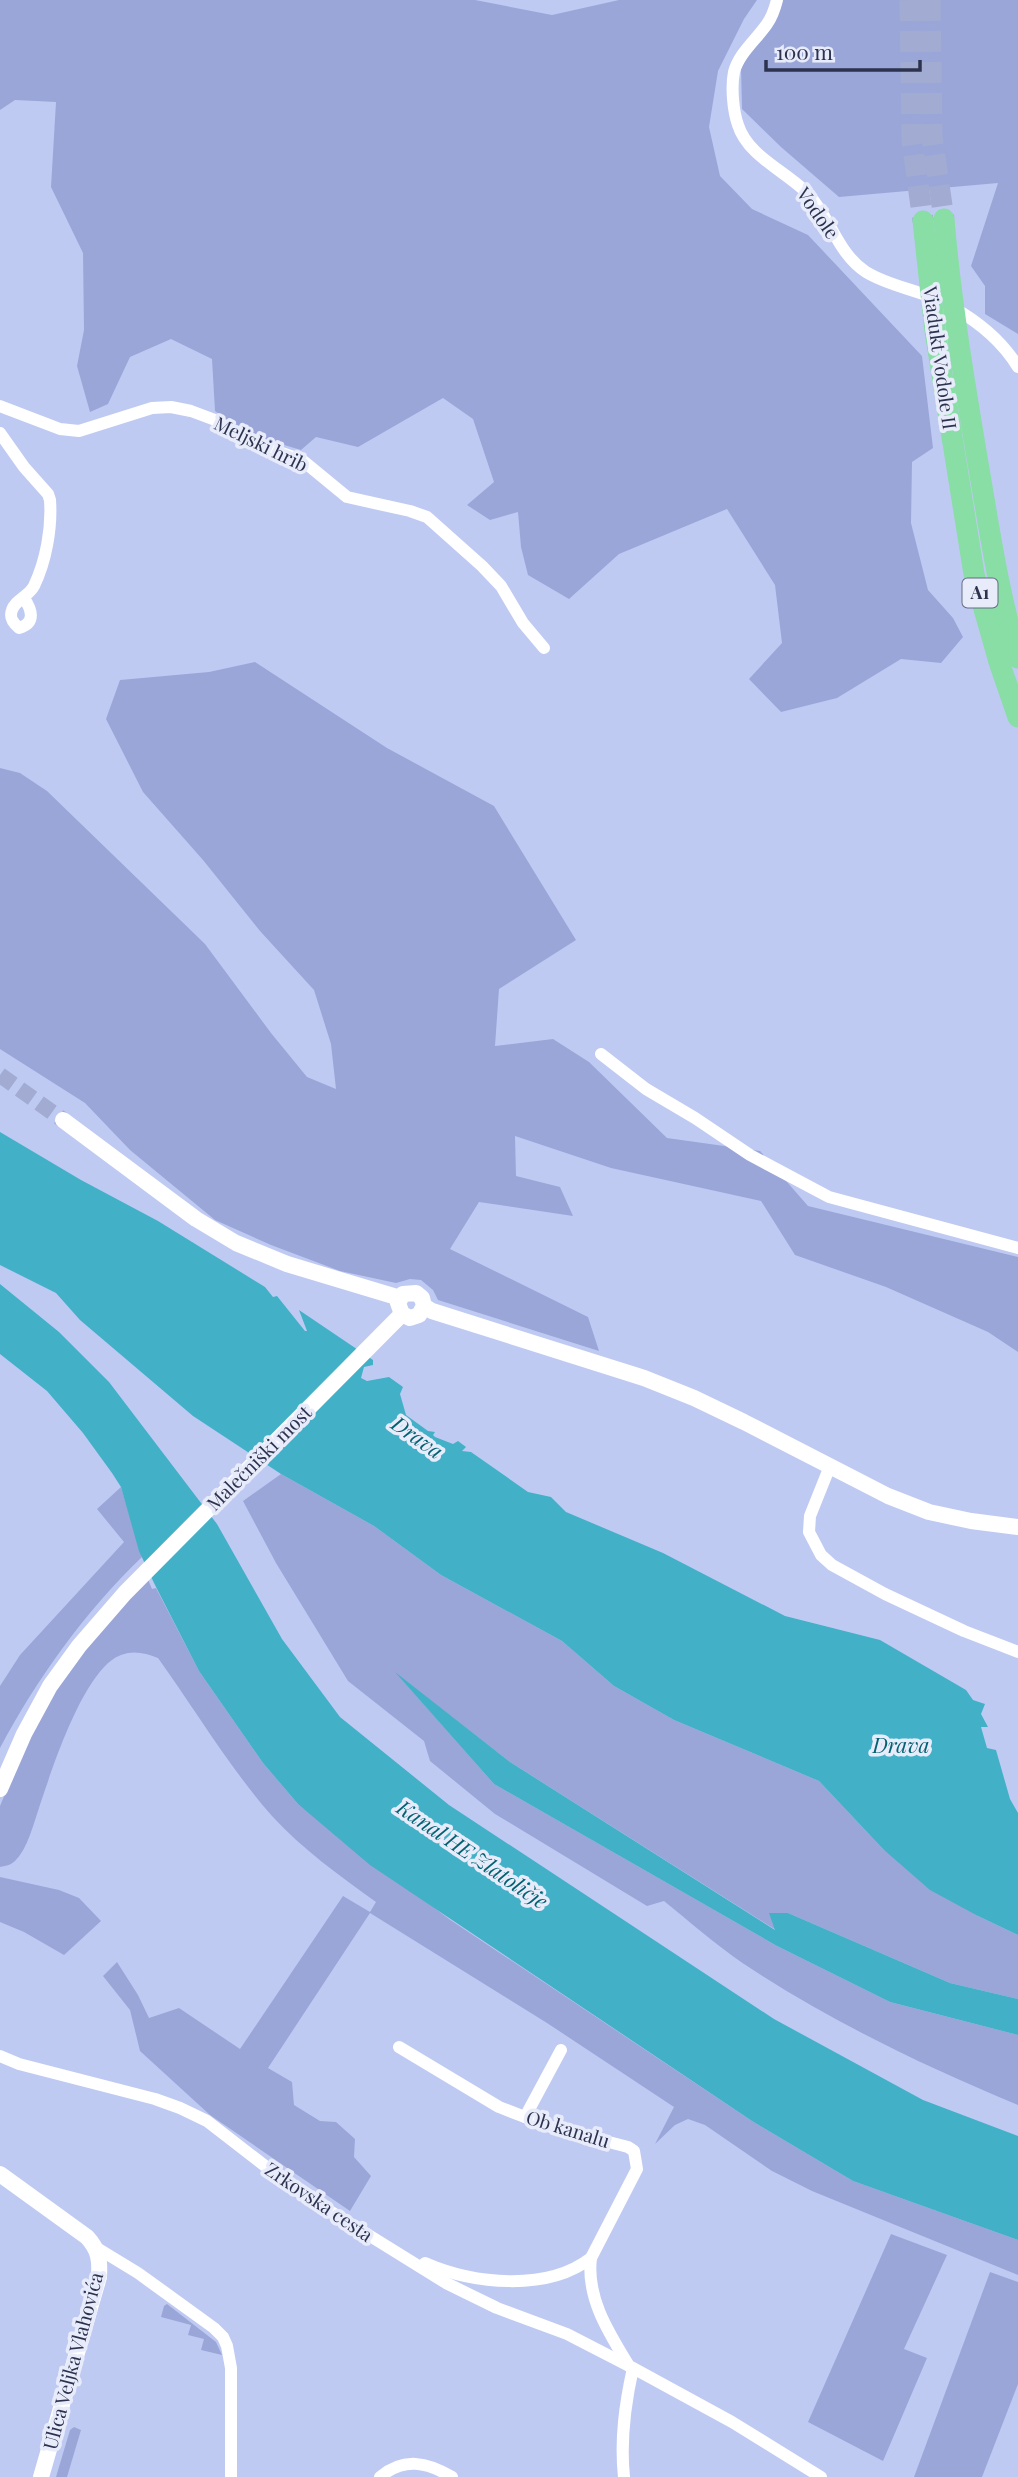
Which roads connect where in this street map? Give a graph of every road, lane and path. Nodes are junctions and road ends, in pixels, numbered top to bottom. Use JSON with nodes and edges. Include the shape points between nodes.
{"nodes":[{"id":1,"x":778,"y":0,"type":"edge"},
{"id":2,"x":944,"y":219,"type":"tunnel mouth"},
{"id":3,"x":923,"y":221,"type":"tunnel mouth"},
{"id":4,"x":1018,"y":367,"type":"edge"},
{"id":5,"x":0,"y":406,"type":"edge"},
{"id":6,"x":0,"y":433,"type":"edge"},
{"id":7,"x":24,"y":598,"type":"dead end"},
{"id":8,"x":544,"y":648,"type":"dead end"},
{"id":9,"x":1018,"y":658,"type":"edge"},
{"id":10,"x":1018,"y":717,"type":"edge"},
{"id":11,"x":601,"y":1054,"type":"dead end"},
{"id":12,"x":62,"y":1120,"type":"tunnel mouth"},
{"id":13,"x":1018,"y":1248,"type":"edge"},
{"id":14,"x":398,"y":1312,"type":"junction"},
{"id":15,"x":830,"y":1466,"type":"junction"},
{"id":16,"x":1018,"y":1527,"type":"edge"},
{"id":17,"x":1018,"y":1651,"type":"edge"},
{"id":18,"x":0,"y":1789,"type":"edge"},
{"id":19,"x":399,"y":2047,"type":"dead end"},
{"id":20,"x":561,"y":2050,"type":"dead end"},
{"id":21,"x":0,"y":2056,"type":"edge"},
{"id":22,"x":525,"y":2117,"type":"junction"},
{"id":23,"x":0,"y":2174,"type":"edge"},
{"id":24,"x":97,"y":2248,"type":"junction"},
{"id":25,"x":392,"y":2251,"type":"junction"},
{"id":26,"x":591,"y":2258,"type":"junction"},
{"id":27,"x":631,"y":2367,"type":"junction"},
{"id":28,"x":41,"y":2477,"type":"edge"},
{"id":29,"x":231,"y":2477,"type":"edge"},
{"id":30,"x":380,"y":2477,"type":"edge"},
{"id":31,"x":452,"y":2477,"type":"edge"},
{"id":32,"x":624,"y":2477,"type":"edge"},
{"id":33,"x":821,"y":2477,"type":"edge"}],
"edges":[{"from":1,"to":4,"type":"street","name":"Vodole","via":[[769,22],[740,57],[734,74],[738,126],[750,145],[811,197],[855,263],[877,277],[957,309],[990,333]]},
{"from":2,"to":9,"type":"highway","name":"Viadukt Vodole II","number":"A1","via":[[956,331],[995,567]]},
{"from":3,"to":10,"type":"highway","name":"Viadukt Vodole II","number":"A1","via":[[934,331],[974,574]]},
{"from":5,"to":8,"type":"street","name":"Meljski hrib","via":[[60,429],[79,431],[152,408],[171,407],[215,420],[244,440],[302,460],[347,497],[427,517],[492,576]]},
{"from":6,"to":7,"type":"street","via":[[50,500],[47,543],[33,588]]},
{"from":11,"to":13,"type":"street","via":[[646,1089],[750,1155],[829,1197]]},
{"from":12,"to":14,"type":"street","via":[[236,1243]]},
{"from":14,"to":15,"type":"street","via":[[415,1317],[424,1306],[644,1378]]},
{"from":14,"to":18,"type":"street","name":"Malečniški most","via":[[79,1646],[50,1686]]},
{"from":15,"to":16,"type":"street","via":[[929,1512]]},
{"from":15,"to":17,"type":"street","via":[[810,1516],[809,1532],[821,1555],[885,1594]]},
{"from":19,"to":22,"type":"street","name":"Ob kanalu","via":[[499,2107]]},
{"from":20,"to":22,"type":"street"},
{"from":21,"to":25,"type":"street","name":"Zrkovska cesta","via":[[155,2099],[189,2113]]},
{"from":22,"to":26,"type":"street","name":"Ob kanalu","via":[[634,2151],[637,2169]]},
{"from":23,"to":24,"type":"street"},
{"from":24,"to":28,"type":"street","name":"Ulica Veljka Vlahovića","via":[[99,2277]]},
{"from":24,"to":29,"type":"street","name":"Ulica Veljka Vlahovića","via":[[223,2337],[232,2368]]},
{"from":25,"to":26,"type":"street","via":[[447,2273],[521,2281],[560,2276]]},
{"from":25,"to":27,"type":"street","name":"Zrkovska cesta","via":[[497,2308],[567,2334]]},
{"from":26,"to":27,"type":"street","via":[[589,2273],[597,2307]]},
{"from":27,"to":32,"type":"street","via":[[621,2451]]},
{"from":27,"to":33,"type":"street","name":"Zrkovska cesta"},
{"from":30,"to":31,"type":"street","via":[[395,2466],[411,2463],[437,2468]]}]}
